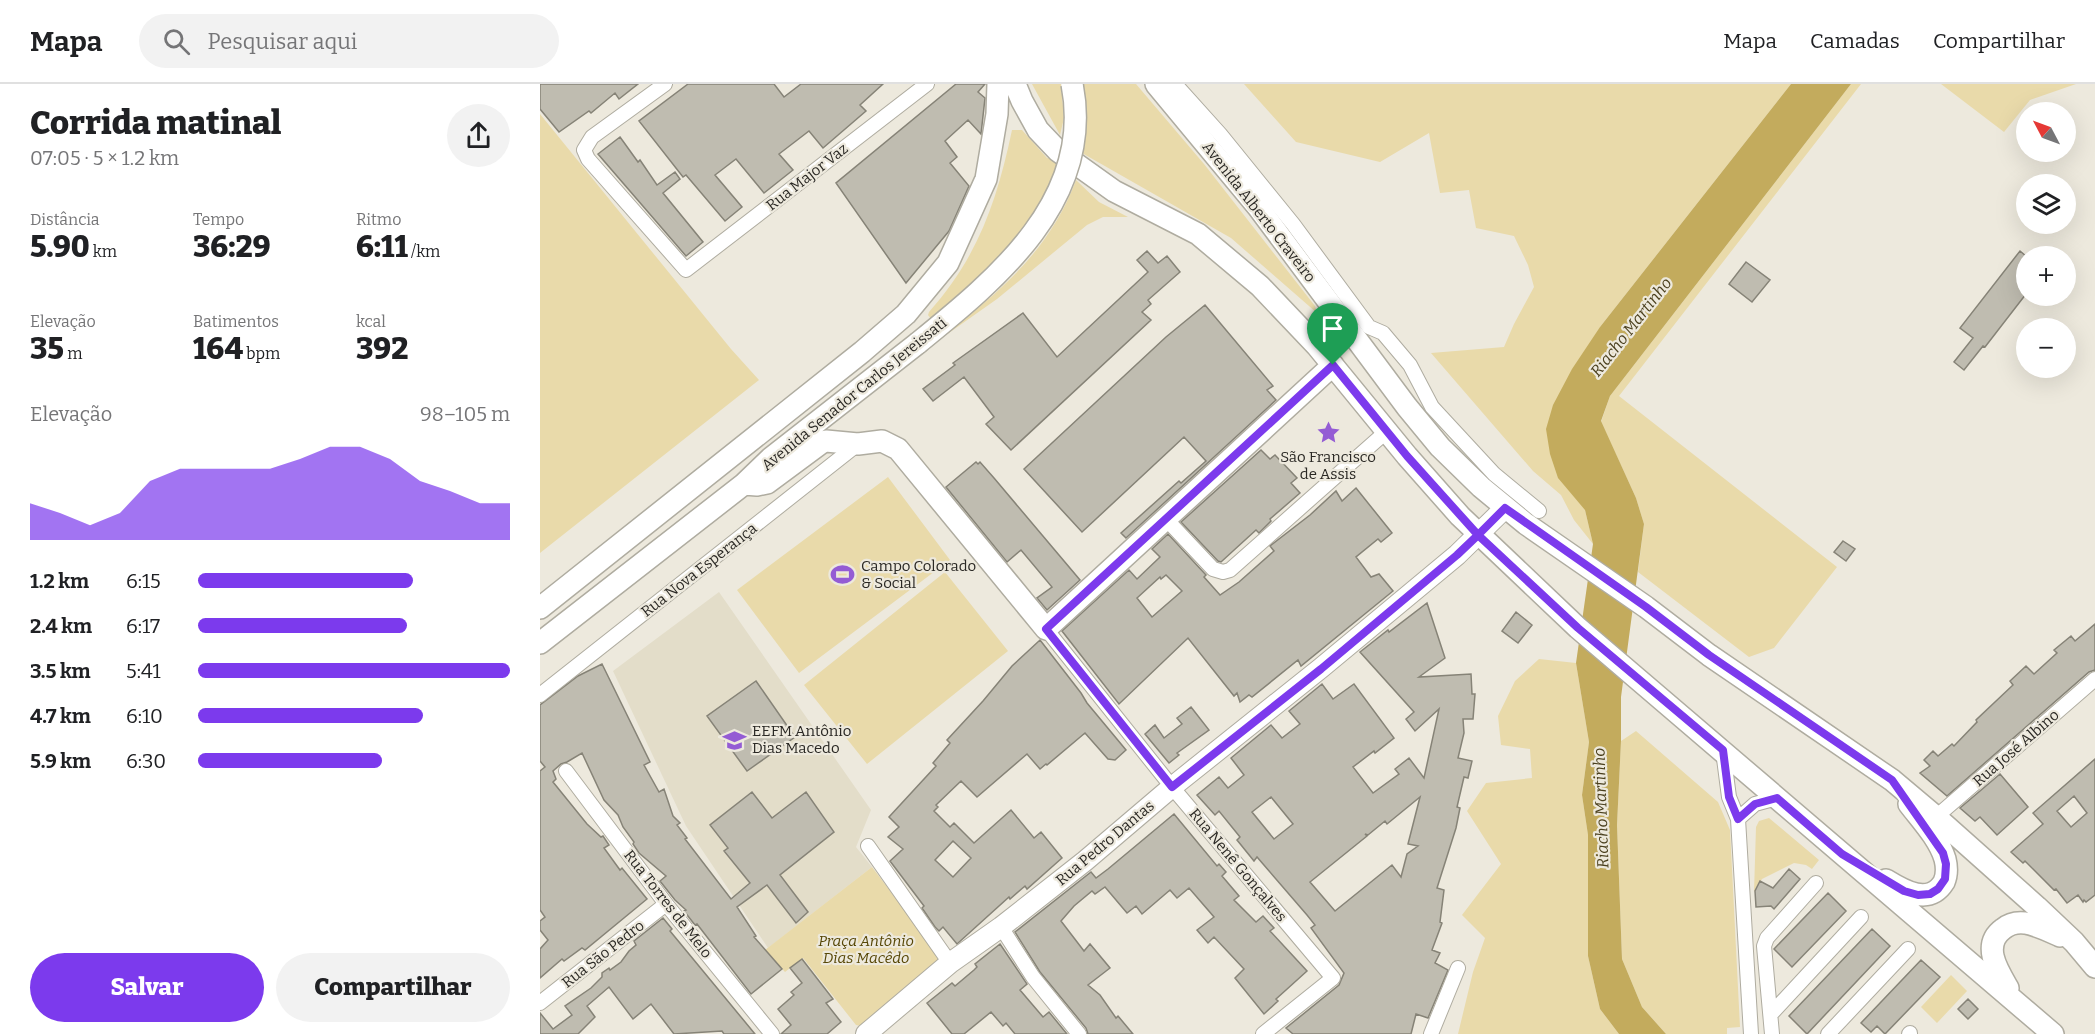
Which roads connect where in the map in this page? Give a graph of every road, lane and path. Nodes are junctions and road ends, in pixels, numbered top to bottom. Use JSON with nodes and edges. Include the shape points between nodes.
{"nodes":[{"id":1,"x":665,"y":84,"type":"edge"},
{"id":2,"x":927,"y":84,"type":"edge"},
{"id":3,"x":998,"y":84,"type":"edge"},
{"id":4,"x":1015,"y":84,"type":"edge"},
{"id":5,"x":1072,"y":84,"type":"edge"},
{"id":6,"x":1156,"y":84,"type":"edge"},
{"id":7,"x":1175,"y":84,"type":"edge"},
{"id":8,"x":1333,"y":365,"type":"junction"},
{"id":9,"x":1387,"y":432,"type":"junction"},
{"id":10,"x":858,"y":444,"type":"junction"},
{"id":11,"x":744,"y":484,"type":"junction"},
{"id":12,"x":1505,"y":508,"type":"junction"},
{"id":13,"x":1539,"y":511,"type":"dead end"},
{"id":14,"x":1166,"y":519,"type":"junction"},
{"id":15,"x":1478,"y":535,"type":"junction"},
{"id":16,"x":540,"y":608,"type":"edge"},
{"id":17,"x":1046,"y":629,"type":"junction"},
{"id":18,"x":540,"y":643,"type":"edge"},
{"id":19,"x":2095,"y":679,"type":"edge"},
{"id":20,"x":540,"y":695,"type":"edge"},
{"id":21,"x":1723,"y":750,"type":"junction"},
{"id":22,"x":566,"y":771,"type":"dead end"},
{"id":23,"x":1892,"y":780,"type":"junction"},
{"id":24,"x":1172,"y":787,"type":"junction"},
{"id":25,"x":1777,"y":798,"type":"junction"},
{"id":26,"x":1936,"y":817,"type":"junction"},
{"id":27,"x":1738,"y":819,"type":"junction"},
{"id":28,"x":868,"y":846,"type":"dead end"},
{"id":29,"x":1842,"y":854,"type":"junction"},
{"id":30,"x":1815,"y":884,"type":"dead end"},
{"id":31,"x":666,"y":904,"type":"junction"},
{"id":32,"x":1861,"y":917,"type":"dead end"},
{"id":33,"x":1001,"y":927,"type":"junction"},
{"id":34,"x":2074,"y":942,"type":"junction"},
{"id":35,"x":1908,"y":949,"type":"dead end"},
{"id":36,"x":950,"y":963,"type":"junction"},
{"id":37,"x":2095,"y":967,"type":"edge"},
{"id":38,"x":1458,"y":968,"type":"dead end"},
{"id":39,"x":2014,"y":999,"type":"junction"},
{"id":40,"x":540,"y":1004,"type":"edge"},
{"id":41,"x":1771,"y":1014,"type":"junction"},
{"id":42,"x":772,"y":1034,"type":"edge"},
{"id":43,"x":866,"y":1034,"type":"edge"},
{"id":44,"x":1079,"y":1034,"type":"edge"},
{"id":45,"x":1263,"y":1034,"type":"edge"},
{"id":46,"x":1431,"y":1034,"type":"edge"},
{"id":47,"x":1752,"y":1034,"type":"edge"},
{"id":48,"x":1772,"y":1034,"type":"edge"},
{"id":49,"x":1828,"y":1034,"type":"edge"},
{"id":50,"x":2053,"y":1034,"type":"edge"}],
"edges":[{"from":1,"to":2,"type":"street","name":"Rua Major Vaz","via":[[592,137],[584,150],[686,270]]},
{"from":3,"to":16,"type":"main road","name":"Avenida Senador Carlos Jereissati","via":[[986,178],[948,263],[906,314]]},
{"from":4,"to":8,"type":"main road","via":[[1038,129],[1058,151],[1114,191],[1198,234],[1260,286]]},
{"from":5,"to":11,"type":"main road","name":"Avenida Senador Carlos Jereissati","bridge":true,"via":[[1076,120],[1063,177],[1026,243],[973,299],[771,458]]},
{"from":6,"to":12,"type":"main road","name":"Avenida Alberto Craveiro","via":[[1258,207],[1433,439]]},
{"from":7,"to":13,"type":"street","via":[[1293,224],[1369,327],[1383,333],[1410,365],[1432,407],[1494,474]]},
{"from":8,"to":9,"type":"main road"},
{"from":8,"to":14,"type":"main road"},
{"from":9,"to":14,"type":"street","via":[[1230,570],[1213,569]]},
{"from":9,"to":15,"type":"main road"},
{"from":10,"to":11,"type":"main road","name":"Rua Nenê Gonçalves","via":[[826,441],[767,483]]},
{"from":10,"to":17,"type":"main road","name":"Rua Nenê Gonçalves","via":[[882,441],[898,449]]},
{"from":10,"to":20,"type":"street","name":"Rua Nova Esperança"},
{"from":11,"to":18,"type":"main road","name":"Avenida Senador Carlos Jereissati"},
{"from":12,"to":15,"type":"main road","name":"Rua Pedro Dantas"},
{"from":12,"to":23,"type":"main road","name":"Avenida Alberto Craveiro"},
{"from":14,"to":17,"type":"main road"},
{"from":15,"to":21,"type":"main road","via":[[1578,628]]},
{"from":15,"to":24,"type":"main road","name":"Rua Pedro Dantas","via":[[1321,669]]},
{"from":17,"to":24,"type":"street","name":"Rua Nenê Gonçalves"},
{"from":19,"to":26,"type":"street","name":"Rua José Albino"},
{"from":21,"to":25,"type":"main road"},
{"from":21,"to":27,"type":"street","via":[[1729,797]]},
{"from":22,"to":31,"type":"street","name":"Rua Torres de Melo"},
{"from":23,"to":26,"type":"main road","name":"Avenida Alberto Craveiro"},
{"from":23,"to":29,"type":"main road","via":[[1943,853],[1947,868],[1942,884],[1930,894],[1912,894]]},
{"from":24,"to":33,"type":"main road","name":"Rua Pedro Dantas"},
{"from":24,"to":45,"type":"street","name":"Rua Nenê Gonçalves","via":[[1333,978]]},
{"from":25,"to":27,"type":"street","via":[[1755,804]]},
{"from":25,"to":29,"type":"main road"},
{"from":26,"to":34,"type":"main road","name":"Avenida Alberto Craveiro"},
{"from":27,"to":47,"type":"street"},
{"from":28,"to":36,"type":"street"},
{"from":29,"to":39,"type":"main road"},
{"from":30,"to":41,"type":"street","via":[[1764,946]]},
{"from":31,"to":40,"type":"street","name":"Rua São Pedro"},
{"from":31,"to":42,"type":"street","name":"Rua Torres de Melo"},
{"from":32,"to":41,"type":"street"},
{"from":33,"to":36,"type":"main road","name":"Rua Pedro Dantas"},
{"from":33,"to":44,"type":"street","via":[[1033,977]]},
{"from":34,"to":37,"type":"main road","name":"Avenida Alberto Craveiro"},
{"from":34,"to":39,"type":"main road","via":[[2024,923],[2010,924],[1999,932],[1993,942],[1993,958]]},
{"from":35,"to":49,"type":"street"},
{"from":36,"to":43,"type":"main road","name":"Rua Pedro Dantas"},
{"from":38,"to":46,"type":"street"},
{"from":39,"to":50,"type":"main road"},
{"from":41,"to":48,"type":"street"}]}
